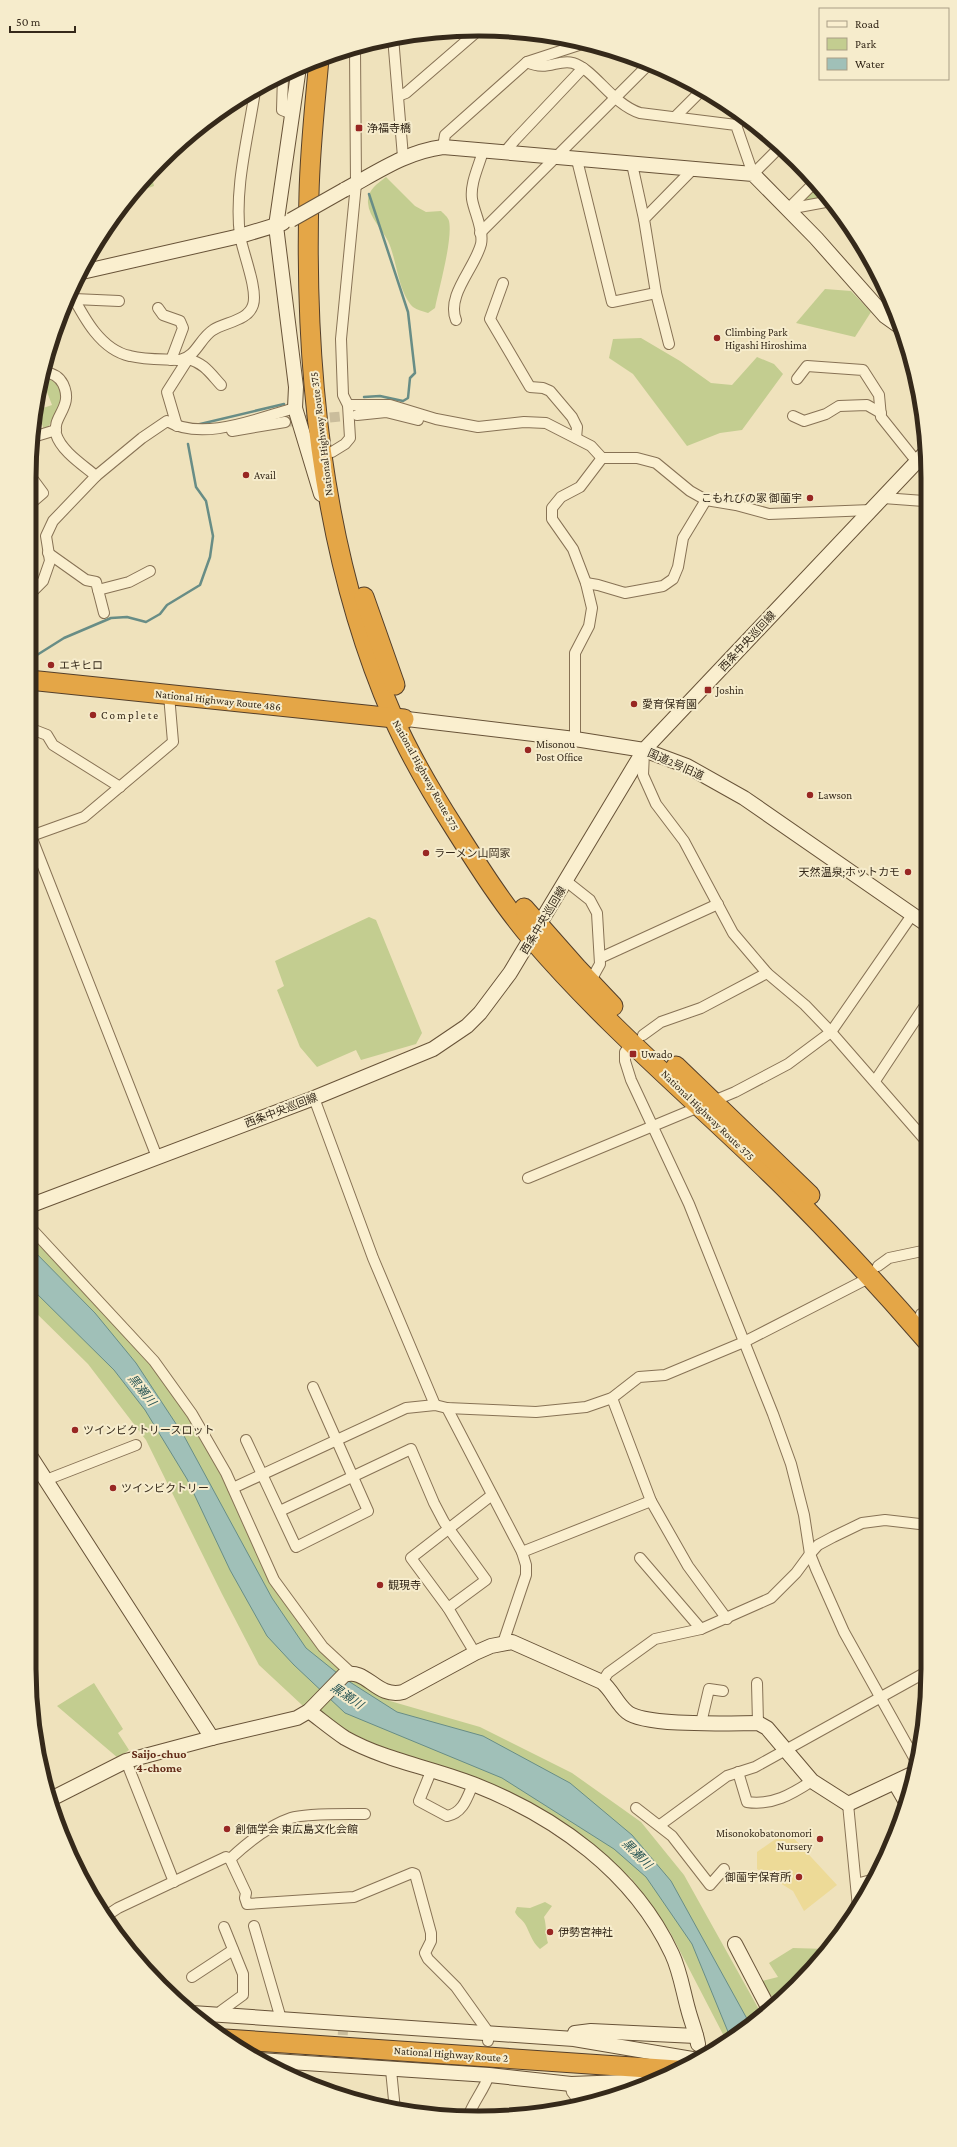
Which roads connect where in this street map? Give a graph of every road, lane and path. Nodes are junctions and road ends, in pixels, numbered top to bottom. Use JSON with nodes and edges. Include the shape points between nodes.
{"nodes":[{"id":1,"x":472,"y":36,"type":"edge"},
{"id":2,"x":394,"y":45,"type":"edge"},
{"id":3,"x":573,"y":47,"type":"edge"},
{"id":4,"x":355,"y":54,"type":"edge"},
{"id":5,"x":331,"y":61,"type":"edge"},
{"id":6,"x":527,"y":62,"type":"junction"},
{"id":7,"x":318,"y":66,"type":"edge"},
{"id":8,"x":583,"y":68,"type":"junction"},
{"id":9,"x":644,"y":69,"type":"edge"},
{"id":10,"x":298,"y":75,"type":"edge"},
{"id":11,"x":283,"y":82,"type":"edge"},
{"id":12,"x":698,"y":94,"type":"edge"},
{"id":13,"x":398,"y":96,"type":"junction"},
{"id":14,"x":254,"y":97,"type":"edge"},
{"id":15,"x":615,"y":98,"type":"junction"},
{"id":16,"x":292,"y":114,"type":"junction"},
{"id":17,"x":675,"y":117,"type":"junction"},
{"id":18,"x":740,"y":121,"type":"edge"},
{"id":19,"x":736,"y":125,"type":"junction"},
{"id":20,"x":443,"y":147,"type":"junction"},
{"id":21,"x":483,"y":151,"type":"junction"},
{"id":22,"x":776,"y":151,"type":"edge"},
{"id":23,"x":504,"y":153,"type":"junction"},
{"id":24,"x":403,"y":157,"type":"junction"},
{"id":25,"x":556,"y":157,"type":"junction"},
{"id":26,"x":577,"y":160,"type":"junction"},
{"id":27,"x":632,"y":164,"type":"junction"},
{"id":28,"x":693,"y":169,"type":"junction"},
{"id":29,"x":753,"y":174,"type":"junction"},
{"id":30,"x":811,"y":186,"type":"edge"},
{"id":31,"x":350,"y":187,"type":"junction"},
{"id":32,"x":824,"y":202,"type":"edge"},
{"id":33,"x":788,"y":209,"type":"junction"},
{"id":34,"x":644,"y":219,"type":"junction"},
{"id":35,"x":276,"y":226,"type":"junction"},
{"id":36,"x":480,"y":233,"type":"junction"},
{"id":37,"x":240,"y":236,"type":"junction"},
{"id":38,"x":88,"y":271,"type":"edge"},
{"id":39,"x":503,"y":283,"type":"dead end"},
{"id":40,"x":656,"y":293,"type":"junction"},
{"id":41,"x":76,"y":296,"type":"edge"},
{"id":42,"x":74,"y":300,"type":"edge"},
{"id":43,"x":119,"y":301,"type":"dead end"},
{"id":44,"x":158,"y":308,"type":"dead end"},
{"id":45,"x":456,"y":320,"type":"dead end"},
{"id":46,"x":892,"y":321,"type":"edge"},
{"id":47,"x":669,"y":344,"type":"dead end"},
{"id":48,"x":188,"y":358,"type":"junction"},
{"id":49,"x":171,"y":360,"type":"junction"},
{"id":50,"x":49,"y":373,"type":"edge"},
{"id":51,"x":797,"y":379,"type":"dead end"},
{"id":52,"x":220,"y":386,"type":"dead end"},
{"id":53,"x":348,"y":405,"type":"junction"},
{"id":54,"x":295,"y":408,"type":"junction"},
{"id":55,"x":881,"y":414,"type":"junction"},
{"id":56,"x":357,"y":415,"type":"tunnel mouth"},
{"id":57,"x":793,"y":416,"type":"dead end"},
{"id":58,"x":445,"y":420,"type":"junction"},
{"id":59,"x":285,"y":422,"type":"tunnel mouth"},
{"id":60,"x":177,"y":426,"type":"junction"},
{"id":61,"x":222,"y":427,"type":"junction"},
{"id":62,"x":56,"y":430,"type":"junction"},
{"id":63,"x":38,"y":436,"type":"edge"},
{"id":64,"x":576,"y":438,"type":"junction"},
{"id":65,"x":332,"y":452,"type":"junction"},
{"id":66,"x":602,"y":458,"type":"junction"},
{"id":67,"x":920,"y":458,"type":"edge"},
{"id":68,"x":96,"y":476,"type":"junction"},
{"id":69,"x":36,"y":484,"type":"edge"},
{"id":70,"x":883,"y":498,"type":"junction"},
{"id":71,"x":36,"y":499,"type":"edge"},
{"id":72,"x":706,"y":500,"type":"junction"},
{"id":73,"x":921,"y":501,"type":"edge"},
{"id":74,"x":871,"y":510,"type":"junction"},
{"id":75,"x":332,"y":518,"type":"junction"},
{"id":76,"x":48,"y":552,"type":"junction"},
{"id":77,"x":150,"y":572,"type":"dead end"},
{"id":78,"x":586,"y":583,"type":"junction"},
{"id":79,"x":36,"y":588,"type":"edge"},
{"id":80,"x":98,"y":590,"type":"junction"},
{"id":81,"x":104,"y":613,"type":"dead end"},
{"id":82,"x":36,"y":681,"type":"edge"},
{"id":83,"x":169,"y":695,"type":"junction"},
{"id":84,"x":401,"y":718,"type":"junction"},
{"id":85,"x":36,"y":731,"type":"edge"},
{"id":86,"x":575,"y":739,"type":"junction"},
{"id":87,"x":644,"y":750,"type":"junction"},
{"id":88,"x":120,"y":787,"type":"junction"},
{"id":89,"x":36,"y":834,"type":"edge"},
{"id":90,"x":36,"y":849,"type":"edge"},
{"id":91,"x":566,"y":881,"type":"junction"},
{"id":92,"x":718,"y":904,"type":"junction"},
{"id":93,"x":912,"y":915,"type":"junction"},
{"id":94,"x":921,"y":921,"type":"edge"},
{"id":95,"x":535,"y":932,"type":"junction"},
{"id":96,"x":600,"y":958,"type":"junction"},
{"id":97,"x":767,"y":973,"type":"junction"},
{"id":98,"x":590,"y":982,"type":"junction"},
{"id":99,"x":921,"y":1012,"type":"edge"},
{"id":100,"x":831,"y":1032,"type":"junction"},
{"id":101,"x":638,"y":1039,"type":"junction"},
{"id":102,"x":875,"y":1081,"type":"junction"},
{"id":103,"x":314,"y":1098,"type":"junction"},
{"id":104,"x":706,"y":1104,"type":"junction"},
{"id":105,"x":653,"y":1125,"type":"junction"},
{"id":106,"x":921,"y":1135,"type":"edge"},
{"id":107,"x":157,"y":1157,"type":"junction"},
{"id":108,"x":528,"y":1178,"type":"dead end"},
{"id":109,"x":36,"y":1203,"type":"edge"},
{"id":110,"x":36,"y":1234,"type":"edge"},
{"id":111,"x":921,"y":1251,"type":"edge"},
{"id":112,"x":874,"y":1271,"type":"junction"},
{"id":113,"x":921,"y":1312,"type":"edge"},
{"id":114,"x":921,"y":1333,"type":"edge"},
{"id":115,"x":744,"y":1342,"type":"junction"},
{"id":116,"x":313,"y":1387,"type":"dead end"},
{"id":117,"x":612,"y":1398,"type":"junction"},
{"id":118,"x":435,"y":1405,"type":"junction"},
{"id":119,"x":447,"y":1408,"type":"junction"},
{"id":120,"x":246,"y":1440,"type":"dead end"},
{"id":121,"x":337,"y":1441,"type":"junction"},
{"id":122,"x":136,"y":1445,"type":"dead end"},
{"id":123,"x":262,"y":1475,"type":"junction"},
{"id":124,"x":352,"y":1476,"type":"junction"},
{"id":125,"x":39,"y":1478,"type":"edge"},
{"id":126,"x":233,"y":1488,"type":"junction"},
{"id":127,"x":492,"y":1495,"type":"junction"},
{"id":128,"x":651,"y":1501,"type":"junction"},
{"id":129,"x":280,"y":1511,"type":"junction"},
{"id":130,"x":921,"y":1524,"type":"edge"},
{"id":131,"x":448,"y":1527,"type":"junction"},
{"id":132,"x":522,"y":1552,"type":"junction"},
{"id":133,"x":810,"y":1554,"type":"junction"},
{"id":134,"x":640,"y":1558,"type":"dead end"},
{"id":135,"x":448,"y":1608,"type":"junction"},
{"id":136,"x":727,"y":1618,"type":"junction"},
{"id":137,"x":701,"y":1629,"type":"junction"},
{"id":138,"x":504,"y":1643,"type":"junction"},
{"id":139,"x":475,"y":1653,"type":"junction"},
{"id":140,"x":348,"y":1674,"type":"junction"},
{"id":141,"x":921,"y":1675,"type":"edge"},
{"id":142,"x":602,"y":1682,"type":"junction"},
{"id":143,"x":757,"y":1683,"type":"dead end"},
{"id":144,"x":723,"y":1691,"type":"dead end"},
{"id":145,"x":880,"y":1697,"type":"junction"},
{"id":146,"x":309,"y":1711,"type":"junction"},
{"id":147,"x":701,"y":1723,"type":"junction"},
{"id":148,"x":758,"y":1723,"type":"junction"},
{"id":149,"x":212,"y":1738,"type":"junction"},
{"id":150,"x":786,"y":1751,"type":"junction"},
{"id":151,"x":912,"y":1755,"type":"edge"},
{"id":152,"x":126,"y":1761,"type":"junction"},
{"id":153,"x":432,"y":1769,"type":"junction"},
{"id":154,"x":738,"y":1772,"type":"junction"},
{"id":155,"x":907,"y":1776,"type":"edge"},
{"id":156,"x":812,"y":1781,"type":"junction"},
{"id":157,"x":895,"y":1782,"type":"junction"},
{"id":158,"x":473,"y":1784,"type":"junction"},
{"id":159,"x":902,"y":1796,"type":"edge"},
{"id":160,"x":55,"y":1797,"type":"edge"},
{"id":161,"x":848,"y":1804,"type":"junction"},
{"id":162,"x":636,"y":1808,"type":"dead end"},
{"id":163,"x":365,"y":1814,"type":"dead end"},
{"id":164,"x":660,"y":1825,"type":"junction"},
{"id":165,"x":230,"y":1858,"type":"junction"},
{"id":166,"x":724,"y":1869,"type":"dead end"},
{"id":167,"x":866,"y":1881,"type":"edge"},
{"id":168,"x":174,"y":1882,"type":"junction"},
{"id":169,"x":856,"y":1884,"type":"junction"},
{"id":170,"x":857,"y":1897,"type":"edge"},
{"id":171,"x":110,"y":1913,"type":"edge"},
{"id":172,"x":254,"y":1926,"type":"dead end"},
{"id":173,"x":224,"y":1927,"type":"dead end"},
{"id":174,"x":735,"y":1944,"type":"dead end"},
{"id":175,"x":233,"y":1950,"type":"junction"},
{"id":176,"x":192,"y":1977,"type":"dead end"},
{"id":177,"x":767,"y":2004,"type":"edge"},
{"id":178,"x":221,"y":2011,"type":"dead end"},
{"id":179,"x":203,"y":2015,"type":"edge"},
{"id":180,"x":281,"y":2019,"type":"junction"},
{"id":181,"x":488,"y":2037,"type":"junction"},
{"id":182,"x":574,"y":2038,"type":"junction"},
{"id":183,"x":239,"y":2040,"type":"edge"},
{"id":184,"x":688,"y":2058,"type":"edge"},
{"id":185,"x":275,"y":2061,"type":"edge"},
{"id":186,"x":665,"y":2069,"type":"edge"},
{"id":187,"x":391,"y":2070,"type":"junction"},
{"id":188,"x":486,"y":2072,"type":"junction"},
{"id":189,"x":632,"y":2083,"type":"edge"},
{"id":190,"x":571,"y":2088,"type":"junction"},
{"id":191,"x":604,"y":2093,"type":"edge"},
{"id":192,"x":578,"y":2099,"type":"edge"},
{"id":193,"x":394,"y":2102,"type":"edge"},
{"id":194,"x":471,"y":2111,"type":"edge"}],
"edges":[{"from":1,"to":13,"type":"street","via":[[406,93]]},
{"from":2,"to":13,"type":"street"},
{"from":3,"to":6,"type":"street"},
{"from":4,"to":31,"type":"street"},
{"from":5,"to":65,"type":"highway","name":"National Highway Route 375","via":[[321,186],[320,310]]},
{"from":6,"to":8,"type":"street","via":[[537,67],[572,63]]},
{"from":6,"to":20,"type":"street","via":[[445,135]]},
{"from":7,"to":75,"type":"highway","name":"National Highway Route 375","via":[[309,192],[310,312],[322,464]]},
{"from":8,"to":15,"type":"street"},
{"from":8,"to":23,"type":"street"},
{"from":9,"to":15,"type":"street"},
{"from":10,"to":16,"type":"street"},
{"from":11,"to":16,"type":"street","via":[[282,110]]},
{"from":12,"to":17,"type":"street"},
{"from":13,"to":24,"type":"street"},
{"from":14,"to":37,"type":"street","via":[[238,197]]},
{"from":15,"to":17,"type":"street","via":[[635,111]]},
{"from":15,"to":25,"type":"street"},
{"from":16,"to":35,"type":"street"},
{"from":17,"to":19,"type":"street"},
{"from":18,"to":19,"type":"street"},
{"from":19,"to":29,"type":"street"},
{"from":20,"to":21,"type":"street"},
{"from":20,"to":24,"type":"street"},
{"from":21,"to":23,"type":"street"},
{"from":21,"to":36,"type":"street","via":[[472,186],[472,198]]},
{"from":22,"to":29,"type":"street"},
{"from":23,"to":25,"type":"street"},
{"from":24,"to":31,"type":"street"},
{"from":25,"to":26,"type":"street"},
{"from":25,"to":36,"type":"street"},
{"from":26,"to":27,"type":"street"},
{"from":26,"to":40,"type":"street","via":[[612,302]]},
{"from":27,"to":28,"type":"street"},
{"from":27,"to":34,"type":"street"},
{"from":28,"to":29,"type":"street"},
{"from":28,"to":34,"type":"street"},
{"from":29,"to":33,"type":"street"},
{"from":30,"to":33,"type":"street"},
{"from":31,"to":35,"type":"street","bridge":true},
{"from":31,"to":53,"type":"street","via":[[341,339],[344,395]]},
{"from":32,"to":33,"type":"street"},
{"from":33,"to":46,"type":"street"},
{"from":34,"to":40,"type":"street"},
{"from":35,"to":37,"type":"street"},
{"from":35,"to":54,"type":"street","via":[[296,387]]},
{"from":36,"to":45,"type":"street","via":[[481,244],[457,296],[453,312]]},
{"from":37,"to":38,"type":"street"},
{"from":37,"to":48,"type":"street","via":[[254,295],[253,305],[245,316],[212,330]]},
{"from":39,"to":64,"type":"street","via":[[490,319],[530,387],[550,391],[572,417],[577,427]]},
{"from":40,"to":47,"type":"street"},
{"from":41,"to":43,"type":"street"},
{"from":42,"to":49,"type":"street","via":[[104,343],[117,352],[131,357]]},
{"from":44,"to":49,"type":"street","via":[[163,315],[180,321],[183,328]]},
{"from":48,"to":49,"type":"street"},
{"from":48,"to":52,"type":"street","via":[[203,365]]},
{"from":48,"to":60,"type":"street","via":[[167,392]]},
{"from":50,"to":62,"type":"street","via":[[61,381],[68,394]]},
{"from":51,"to":55,"type":"street","via":[[807,366],[863,370],[879,395]]},
{"from":53,"to":58,"type":"street","via":[[390,405]]},
{"from":53,"to":65,"type":"street","via":[[350,438]]},
{"from":54,"to":61,"type":"street"},
{"from":54,"to":75,"type":"street","via":[[325,508]]},
{"from":55,"to":57,"type":"street","via":[[867,405],[839,406],[826,414],[804,421]]},
{"from":55,"to":67,"type":"street"},
{"from":56,"to":58,"type":"street","via":[[386,412],[436,425]]},
{"from":58,"to":64,"type":"street","via":[[478,427],[524,422],[546,423]]},
{"from":59,"to":61,"type":"street","via":[[226,432]]},
{"from":60,"to":61,"type":"street","via":[[196,430]]},
{"from":60,"to":68,"type":"street","via":[[167,421]]},
{"from":62,"to":63,"type":"street"},
{"from":62,"to":68,"type":"street","via":[[66,450]]},
{"from":64,"to":66,"type":"street","via":[[591,446]]},
{"from":65,"to":84,"type":"highway","name":"National Highway Route 375","via":[[357,575]]},
{"from":66,"to":72,"type":"street","via":[[637,458],[656,464],[690,491]]},
{"from":66,"to":78,"type":"street","via":[[580,487],[561,497],[552,508],[552,519],[573,549]]},
{"from":67,"to":70,"type":"street","name":"西条中央巡回線"},
{"from":68,"to":76,"type":"street","via":[[53,520],[46,536]]},
{"from":69,"to":71,"type":"street","via":[[43,493]]},
{"from":70,"to":73,"type":"street"},
{"from":70,"to":74,"type":"street","name":"西条中央巡回線"},
{"from":72,"to":74,"type":"street","via":[[769,514]]},
{"from":72,"to":78,"type":"street","via":[[683,538],[678,567],[673,579],[664,586],[625,593]]},
{"from":74,"to":87,"type":"street","name":"西条中央巡回線"},
{"from":75,"to":84,"type":"highway","name":"National Highway Route 375","via":[[363,640]]},
{"from":76,"to":79,"type":"street","via":[[50,560],[43,580]]},
{"from":76,"to":80,"type":"street","via":[[86,580],[96,582]]},
{"from":77,"to":80,"type":"street","via":[[129,582]]},
{"from":78,"to":86,"type":"street","via":[[592,608],[589,626],[575,653]]},
{"from":80,"to":81,"type":"street"},
{"from":82,"to":83,"type":"highway","name":"National Highway Route 486"},
{"from":83,"to":84,"type":"highway","name":"National Highway Route 486"},
{"from":83,"to":88,"type":"street","via":[[173,742]]},
{"from":84,"to":86,"type":"street","name":"国道2号旧道"},
{"from":84,"to":95,"type":"highway","name":"National Highway Route 375"},
{"from":85,"to":88,"type":"street","via":[[47,735],[53,745]]},
{"from":86,"to":87,"type":"street","name":"国道2号旧道"},
{"from":87,"to":91,"type":"street","name":"西条中央巡回線"},
{"from":87,"to":92,"type":"street","via":[[643,775],[656,804],[684,840]]},
{"from":87,"to":93,"type":"street","name":"国道2号旧道","via":[[687,766],[744,798]]},
{"from":88,"to":89,"type":"street","via":[[84,817]]},
{"from":90,"to":107,"type":"street"},
{"from":91,"to":95,"type":"street","name":"西条中央巡回線"},
{"from":91,"to":96,"type":"street","via":[[594,906],[598,922]]},
{"from":92,"to":96,"type":"street"},
{"from":92,"to":97,"type":"street","via":[[733,933]]},
{"from":93,"to":94,"type":"street","name":"国道2号旧道"},
{"from":93,"to":100,"type":"street"},
{"from":95,"to":98,"type":"highway","name":"National Highway Route 375"},
{"from":95,"to":101,"type":"highway","name":"National Highway Route 375","via":[[567,977]]},
{"from":95,"to":103,"type":"street","name":"西条中央巡回線","via":[[485,1008],[467,1026],[433,1049]]},
{"from":96,"to":98,"type":"street","via":[[597,973]]},
{"from":97,"to":100,"type":"street","via":[[805,1005]]},
{"from":97,"to":101,"type":"street","via":[[701,1008],[661,1022]]},
{"from":98,"to":101,"type":"highway","name":"National Highway Route 375"},
{"from":99,"to":102,"type":"street"},
{"from":100,"to":102,"type":"street"},
{"from":100,"to":104,"type":"street","via":[[788,1064]]},
{"from":101,"to":104,"type":"highway","name":"National Highway Route 375"},
{"from":101,"to":105,"type":"street","via":[[625,1052],[625,1061],[631,1080]]},
{"from":102,"to":106,"type":"street"},
{"from":103,"to":107,"type":"street","name":"西条中央巡回線"},
{"from":103,"to":118,"type":"street","via":[[373,1258]]},
{"from":104,"to":105,"type":"street"},
{"from":104,"to":112,"type":"highway","name":"National Highway Route 375","via":[[783,1186]]},
{"from":105,"to":108,"type":"street"},
{"from":105,"to":115,"type":"street","via":[[689,1204]]},
{"from":107,"to":109,"type":"street","name":"西条中央巡回線"},
{"from":110,"to":126,"type":"street","via":[[154,1361],[192,1414]]},
{"from":111,"to":112,"type":"street","via":[[889,1258]]},
{"from":112,"to":113,"type":"highway","name":"National Highway Route 375"},
{"from":112,"to":114,"type":"highway","name":"National Highway Route 375"},
{"from":112,"to":115,"type":"street","via":[[863,1282]]},
{"from":115,"to":117,"type":"street","via":[[665,1375],[639,1377]]},
{"from":115,"to":133,"type":"street","via":[[792,1464]]},
{"from":116,"to":121,"type":"street"},
{"from":117,"to":119,"type":"street","via":[[586,1407],[536,1412]]},
{"from":117,"to":128,"type":"street"},
{"from":118,"to":119,"type":"street"},
{"from":118,"to":121,"type":"street","via":[[406,1408]]},
{"from":119,"to":127,"type":"street"},
{"from":120,"to":123,"type":"street"},
{"from":121,"to":123,"type":"street"},
{"from":121,"to":124,"type":"street"},
{"from":122,"to":125,"type":"street"},
{"from":123,"to":126,"type":"street"},
{"from":123,"to":129,"type":"street"},
{"from":124,"to":129,"type":"street"},
{"from":124,"to":129,"type":"street","via":[[368,1511],[296,1547]]},
{"from":124,"to":131,"type":"street","via":[[411,1449],[434,1503]]},
{"from":125,"to":149,"type":"street"},
{"from":126,"to":140,"type":"street","via":[[274,1580],[323,1647]]},
{"from":127,"to":131,"type":"street"},
{"from":127,"to":132,"type":"street"},
{"from":128,"to":132,"type":"street"},
{"from":128,"to":136,"type":"street","via":[[688,1566]]},
{"from":130,"to":133,"type":"street","via":[[885,1520],[862,1523],[818,1545]]},
{"from":131,"to":135,"type":"street","via":[[411,1558]]},
{"from":131,"to":135,"type":"street","via":[[486,1580]]},
{"from":132,"to":138,"type":"street","via":[[526,1575]]},
{"from":133,"to":136,"type":"street","via":[[772,1598]]},
{"from":133,"to":145,"type":"street","via":[[844,1632]]},
{"from":134,"to":137,"type":"street"},
{"from":135,"to":139,"type":"street"},
{"from":136,"to":137,"type":"street"},
{"from":137,"to":142,"type":"street","via":[[655,1639],[608,1674]]},
{"from":138,"to":139,"type":"street"},
{"from":138,"to":142,"type":"street","via":[[519,1644]]},
{"from":139,"to":140,"type":"street","via":[[403,1692],[394,1694],[384,1692],[360,1675]]},
{"from":140,"to":146,"type":"street"},
{"from":141,"to":145,"type":"street"},
{"from":142,"to":147,"type":"street","via":[[627,1712],[637,1718],[685,1724]]},
{"from":143,"to":148,"type":"street"},
{"from":144,"to":147,"type":"street","via":[[709,1689]]},
{"from":145,"to":150,"type":"street"},
{"from":145,"to":151,"type":"street"},
{"from":146,"to":149,"type":"street","via":[[285,1722]]},
{"from":146,"to":153,"type":"street","via":[[357,1744]]},
{"from":147,"to":148,"type":"street"},
{"from":148,"to":150,"type":"street","via":[[767,1728]]},
{"from":149,"to":152,"type":"street"},
{"from":150,"to":154,"type":"street","via":[[755,1767]]},
{"from":150,"to":156,"type":"street"},
{"from":152,"to":160,"type":"street"},
{"from":152,"to":168,"type":"street"},
{"from":153,"to":158,"type":"street"},
{"from":153,"to":158,"type":"street","via":[[419,1801],[447,1816],[454,1815],[463,1807]]},
{"from":154,"to":156,"type":"street","via":[[747,1802],[759,1804],[796,1792]]},
{"from":154,"to":164,"type":"street","via":[[727,1776]]},
{"from":155,"to":157,"type":"street"},
{"from":156,"to":161,"type":"street"},
{"from":157,"to":159,"type":"street"},
{"from":157,"to":161,"type":"street"},
{"from":158,"to":182,"type":"street","via":[[497,1794],[568,1833],[615,1873],[649,1913],[673,1955],[697,2040],[591,2031],[575,2033]]},
{"from":161,"to":169,"type":"street"},
{"from":162,"to":164,"type":"street"},
{"from":163,"to":165,"type":"street","via":[[293,1818],[270,1828]]},
{"from":164,"to":166,"type":"street","via":[[672,1836],[710,1885]]},
{"from":165,"to":168,"type":"street","via":[[226,1857]]},
{"from":165,"to":181,"type":"street","via":[[246,1893],[247,1904],[354,1897],[406,1874],[415,1874],[431,1933],[431,1941],[425,1953],[456,1987]]},
{"from":167,"to":169,"type":"street"},
{"from":168,"to":171,"type":"street"},
{"from":169,"to":170,"type":"street"},
{"from":172,"to":180,"type":"street"},
{"from":173,"to":175,"type":"street"},
{"from":174,"to":177,"type":"street"},
{"from":175,"to":176,"type":"street"},
{"from":175,"to":178,"type":"street","via":[[243,1974],[243,1995]]},
{"from":179,"to":180,"type":"street"},
{"from":180,"to":181,"type":"street","via":[[343,2027]]},
{"from":181,"to":182,"type":"street"},
{"from":182,"to":184,"type":"street"},
{"from":183,"to":186,"type":"highway","name":"National Highway Route 2"},
{"from":185,"to":187,"type":"street","via":[[341,2064]]},
{"from":187,"to":188,"type":"street"},
{"from":187,"to":193,"type":"street"},
{"from":188,"to":190,"type":"street"},
{"from":188,"to":194,"type":"street","via":[[486,2083]]},
{"from":189,"to":190,"type":"street"},
{"from":190,"to":191,"type":"street"},
{"from":190,"to":192,"type":"street"}]}
